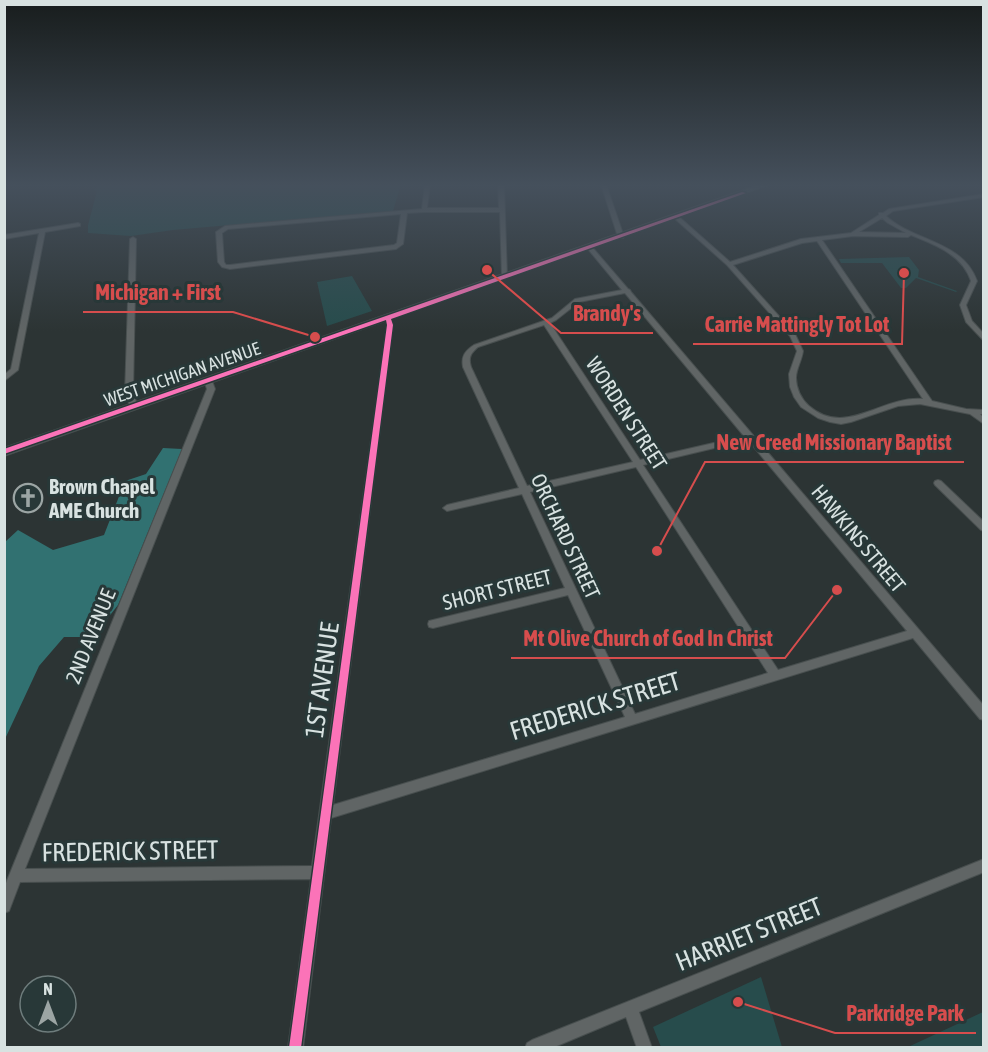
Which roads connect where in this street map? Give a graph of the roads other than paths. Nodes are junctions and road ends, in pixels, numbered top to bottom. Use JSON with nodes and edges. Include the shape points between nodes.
{"nodes":[{"id":1,"x":29,"y":233,"type":"edge"},
{"id":2,"x":42,"y":233,"type":"edge"},
{"id":3,"x":219,"y":233,"type":"edge"},
{"id":4,"x":401,"y":233,"type":"edge"},
{"id":5,"x":503,"y":233,"type":"edge"},
{"id":6,"x":620,"y":233,"type":"edge"},
{"id":7,"x":632,"y":233,"type":"edge"},
{"id":8,"x":694,"y":233,"type":"edge"},
{"id":9,"x":911,"y":233,"type":"edge"},
{"id":10,"x":853,"y":234,"type":"joint"},
{"id":11,"x":919,"y":236,"type":"junction"},
{"id":12,"x":4,"y":237,"type":"edge"},
{"id":13,"x":621,"y":237,"type":"junction"},
{"id":14,"x":818,"y":238,"type":"junction"},
{"id":15,"x":133,"y":239,"type":"dead end"},
{"id":16,"x":590,"y":248,"type":"junction"},
{"id":17,"x":729,"y":264,"type":"junction"},
{"id":18,"x":505,"y":277,"type":"junction"},
{"id":19,"x":628,"y":291,"type":"junction"},
{"id":20,"x":388,"y":318,"type":"junction"},
{"id":21,"x":546,"y":322,"type":"junction"},
{"id":22,"x":984,"y":339,"type":"edge"},
{"id":23,"x":4,"y":379,"type":"edge"},
{"id":24,"x":208,"y":381,"type":"junction"},
{"id":25,"x":928,"y":401,"type":"junction"},
{"id":26,"x":134,"y":406,"type":"junction"},
{"id":27,"x":984,"y":412,"type":"edge"},
{"id":28,"x":973,"y":413,"type":"junction"},
{"id":29,"x":984,"y":423,"type":"edge"},
{"id":30,"x":751,"y":437,"type":"junction"},
{"id":31,"x":4,"y":452,"type":"edge"},
{"id":32,"x":638,"y":463,"type":"junction"},
{"id":33,"x":938,"y":483,"type":"dead end"},
{"id":34,"x":525,"y":490,"type":"junction"},
{"id":35,"x":447,"y":508,"type":"dead end"},
{"id":36,"x":984,"y":528,"type":"edge"},
{"id":37,"x":571,"y":590,"type":"junction"},
{"id":38,"x":433,"y":624,"type":"dead end"},
{"id":39,"x":914,"y":633,"type":"junction"},
{"id":40,"x":775,"y":674,"type":"junction"},
{"id":41,"x":984,"y":715,"type":"edge"},
{"id":42,"x":632,"y":720,"type":"junction"},
{"id":43,"x":325,"y":814,"type":"junction"},
{"id":44,"x":984,"y":865,"type":"edge"},
{"id":45,"x":317,"y":872,"type":"junction"},
{"id":46,"x":16,"y":876,"type":"junction"},
{"id":47,"x":4,"y":906,"type":"edge"},
{"id":48,"x":630,"y":1008,"type":"junction"},
{"id":49,"x":295,"y":1047,"type":"edge"},
{"id":50,"x":532,"y":1047,"type":"edge"},
{"id":51,"x":645,"y":1047,"type":"edge"}],
"edges":[{"from":1,"to":12,"type":"street"},
{"from":2,"to":23,"type":"street","via":[[14,370]]},
{"from":3,"to":4,"type":"street","via":[[221,262],[230,267],[396,247]]},
{"from":5,"to":18,"type":"street"},
{"from":6,"to":13,"type":"street"},
{"from":7,"to":13,"type":"main road","name":"WEST MICHIGAN AVENUE"},
{"from":8,"to":17,"type":"street"},
{"from":9,"to":11,"type":"street"},
{"from":10,"to":11,"type":"street"},
{"from":10,"to":14,"type":"street"},
{"from":11,"to":22,"type":"street","via":[[947,247],[973,275],[973,287],[963,305],[969,322]]},
{"from":13,"to":16,"type":"main road","name":"WEST MICHIGAN AVENUE"},
{"from":14,"to":17,"type":"street"},
{"from":14,"to":25,"type":"street"},
{"from":15,"to":26,"type":"street","via":[[129,394]]},
{"from":16,"to":18,"type":"main road","name":"WEST MICHIGAN AVENUE"},
{"from":16,"to":19,"type":"street","name":"HAWKINS STREET"},
{"from":17,"to":25,"type":"street","via":[[792,335],[800,351],[792,380],[803,405],[814,414],[834,422],[852,420],[893,403]]},
{"from":18,"to":20,"type":"main road","name":"WEST MICHIGAN AVENUE"},
{"from":19,"to":21,"type":"street","via":[[577,300]]},
{"from":19,"to":30,"type":"street","name":"HAWKINS STREET"},
{"from":20,"to":24,"type":"main road","name":"WEST MICHIGAN AVENUE"},
{"from":20,"to":43,"type":"street","name":"1ST AVENUE"},
{"from":21,"to":32,"type":"street","name":"WORDEN STREET"},
{"from":21,"to":34,"type":"street","name":"ORCHARD STREET","via":[[476,346],[465,358]]},
{"from":24,"to":26,"type":"main road","name":"WEST MICHIGAN AVENUE"},
{"from":24,"to":46,"type":"street","name":"2ND AVENUE","via":[[211,389],[207,400]]},
{"from":25,"to":28,"type":"street"},
{"from":26,"to":31,"type":"main road","name":"WEST MICHIGAN AVENUE"},
{"from":27,"to":28,"type":"street"},
{"from":28,"to":29,"type":"street"},
{"from":30,"to":32,"type":"street"},
{"from":30,"to":39,"type":"street","name":"HAWKINS STREET"},
{"from":32,"to":34,"type":"street"},
{"from":32,"to":40,"type":"street","name":"WORDEN STREET"},
{"from":33,"to":36,"type":"street"},
{"from":34,"to":35,"type":"street"},
{"from":34,"to":37,"type":"street","name":"ORCHARD STREET"},
{"from":37,"to":38,"type":"street","name":"SHORT STREET"},
{"from":37,"to":42,"type":"street","name":"ORCHARD STREET"},
{"from":39,"to":40,"type":"street","name":"FREDERICK STREET"},
{"from":39,"to":41,"type":"street","name":"HAWKINS STREET"},
{"from":40,"to":42,"type":"street","name":"FREDERICK STREET"},
{"from":42,"to":43,"type":"street","name":"FREDERICK STREET"},
{"from":43,"to":45,"type":"street","name":"1ST AVENUE"},
{"from":44,"to":48,"type":"street","name":"HARRIET STREET"},
{"from":45,"to":46,"type":"street","name":"FREDERICK STREET"},
{"from":45,"to":49,"type":"street","name":"1ST AVENUE"},
{"from":46,"to":47,"type":"street","name":"2ND AVENUE"},
{"from":48,"to":50,"type":"street","name":"HARRIET STREET"},
{"from":48,"to":51,"type":"street"}]}
